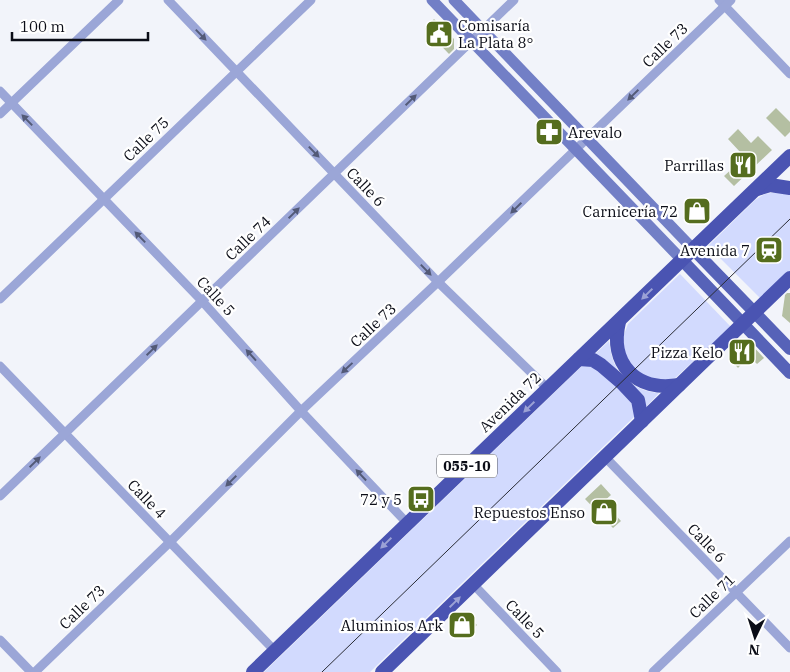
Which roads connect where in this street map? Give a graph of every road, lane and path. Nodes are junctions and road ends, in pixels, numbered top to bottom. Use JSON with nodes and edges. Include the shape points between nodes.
{"nodes":[{"id":1,"x":118,"y":0,"type":"edge"},
{"id":2,"x":168,"y":0,"type":"edge"},
{"id":3,"x":312,"y":0,"type":"edge"},
{"id":4,"x":432,"y":0,"type":"edge"},
{"id":5,"x":454,"y":0,"type":"edge"},
{"id":6,"x":514,"y":0,"type":"edge"},
{"id":7,"x":725,"y":2,"type":"edge"},
{"id":8,"x":483,"y":30,"type":"junction"},
{"id":9,"x":472,"y":41,"type":"junction"},
{"id":10,"x":236,"y":71,"type":"junction"},
{"id":11,"x":790,"y":74,"type":"edge"},
{"id":12,"x":0,"y":92,"type":"edge"},
{"id":13,"x":11,"y":103,"type":"junction"},
{"id":14,"x":0,"y":114,"type":"edge"},
{"id":15,"x":587,"y":138,"type":"junction"},
{"id":16,"x":576,"y":149,"type":"junction"},
{"id":17,"x":790,"y":156,"type":"edge"},
{"id":18,"x":334,"y":174,"type":"junction"},
{"id":19,"x":756,"y":188,"type":"junction"},
{"id":20,"x":790,"y":188,"type":"edge"},
{"id":21,"x":104,"y":199,"type":"junction"},
{"id":22,"x":693,"y":249,"type":"junction"},
{"id":23,"x":682,"y":260,"type":"junction"},
{"id":24,"x":790,"y":278,"type":"edge"},
{"id":25,"x":438,"y":282,"type":"junction"},
{"id":26,"x":0,"y":299,"type":"edge"},
{"id":27,"x":202,"y":301,"type":"junction"},
{"id":28,"x":754,"y":312,"type":"junction"},
{"id":29,"x":618,"y":322,"type":"junction"},
{"id":30,"x":743,"y":324,"type":"junction"},
{"id":31,"x":790,"y":349,"type":"edge"},
{"id":32,"x":579,"y":359,"type":"junction"},
{"id":33,"x":0,"y":366,"type":"edge"},
{"id":34,"x":790,"y":372,"type":"edge"},
{"id":35,"x":679,"y":385,"type":"junction"},
{"id":36,"x":548,"y":389,"type":"junction"},
{"id":37,"x":301,"y":411,"type":"junction"},
{"id":38,"x":642,"y":421,"type":"junction"},
{"id":39,"x":65,"y":434,"type":"junction"},
{"id":40,"x":605,"y":456,"type":"junction"},
{"id":41,"x":0,"y":496,"type":"edge"},
{"id":42,"x":407,"y":523,"type":"junction"},
{"id":43,"x":790,"y":541,"type":"edge"},
{"id":44,"x":170,"y":542,"type":"junction"},
{"id":45,"x":472,"y":584,"type":"junction"},
{"id":46,"x":736,"y":592,"type":"junction"},
{"id":47,"x":0,"y":640,"type":"edge"},
{"id":48,"x":790,"y":648,"type":"edge"},
{"id":49,"x":275,"y":651,"type":"junction"},
{"id":50,"x":33,"y":672,"type":"edge"},
{"id":51,"x":253,"y":672,"type":"edge"},
{"id":52,"x":382,"y":672,"type":"edge"},
{"id":53,"x":557,"y":672,"type":"edge"},
{"id":54,"x":653,"y":672,"type":"edge"}],
"edges":[{"from":1,"to":13,"type":"street"},
{"from":2,"to":10,"type":"street","name":"Calle 6","one_way":true},
{"from":3,"to":10,"type":"street","name":"Calle 75"},
{"from":4,"to":9,"type":"main road"},
{"from":5,"to":8,"type":"main road"},
{"from":6,"to":8,"type":"street","name":"Calle 74"},
{"from":7,"to":11,"type":"street"},
{"from":7,"to":15,"type":"street","name":"Calle 73","one_way":true},
{"from":8,"to":9,"type":"street","name":"Calle 74"},
{"from":8,"to":15,"type":"main road"},
{"from":9,"to":16,"type":"main road"},
{"from":18,"to":9,"type":"street","name":"Calle 74","one_way":true},
{"from":10,"to":18,"type":"street","name":"Calle 6","one_way":true},
{"from":10,"to":21,"type":"street","name":"Calle 75"},
{"from":12,"to":13,"type":"street","name":"Calle 5"},
{"from":13,"to":14,"type":"street"},
{"from":21,"to":13,"type":"street","name":"Calle 5","one_way":true},
{"from":15,"to":16,"type":"street","name":"Calle 73"},
{"from":15,"to":22,"type":"main road"},
{"from":16,"to":23,"type":"main road"},
{"from":16,"to":25,"type":"street","name":"Calle 73","one_way":true},
{"from":17,"to":19,"type":"highway","name":"Avenida 72","number":"055-10"},
{"from":18,"to":25,"type":"street","name":"Calle 6","one_way":true},
{"from":27,"to":18,"type":"street","name":"Calle 74","one_way":true},
{"from":19,"to":20,"type":"highway","via":[[770,185]]},
{"from":19,"to":22,"type":"highway","name":"Avenida 72","number":"055-10"},
{"from":21,"to":26,"type":"street","name":"Calle 75"},
{"from":27,"to":21,"type":"street","name":"Calle 5","one_way":true},
{"from":22,"to":23,"type":"highway","name":"Avenida 72","number":"055-10"},
{"from":22,"to":28,"type":"main road"},
{"from":23,"to":29,"type":"highway","name":"Avenida 72","number":"055-10","one_way":true},
{"from":23,"to":30,"type":"main road"},
{"from":24,"to":28,"type":"highway"},
{"from":25,"to":36,"type":"street","name":"Calle 6"},
{"from":25,"to":37,"type":"street","name":"Calle 73","one_way":true},
{"from":37,"to":27,"type":"street","name":"Calle 5","one_way":true},
{"from":39,"to":27,"type":"street","name":"Calle 74","one_way":true},
{"from":28,"to":30,"type":"highway"},
{"from":28,"to":31,"type":"main road"},
{"from":29,"to":32,"type":"highway","name":"Avenida 72","number":"055-10"},
{"from":29,"to":35,"type":"highway","via":[[616,350],[631,374],[653,386]]},
{"from":30,"to":34,"type":"main road"},
{"from":30,"to":35,"type":"highway"},
{"from":32,"to":36,"type":"highway","name":"Avenida 72","number":"055-10"},
{"from":32,"to":38,"type":"highway","via":[[601,365],[622,383],[638,400]]},
{"from":33,"to":39,"type":"street","name":"Calle 4"},
{"from":35,"to":38,"type":"highway"},
{"from":36,"to":42,"type":"highway","name":"Avenida 72","number":"055-10","one_way":true},
{"from":42,"to":37,"type":"street","name":"Calle 5","one_way":true},
{"from":37,"to":44,"type":"street","name":"Calle 73","one_way":true},
{"from":38,"to":40,"type":"highway"},
{"from":41,"to":39,"type":"street","name":"Calle 74","one_way":true},
{"from":39,"to":44,"type":"street","name":"Calle 4"},
{"from":40,"to":45,"type":"highway"},
{"from":40,"to":46,"type":"street","name":"Calle 6"},
{"from":42,"to":49,"type":"highway","name":"Avenida 72","number":"055-10","one_way":true},
{"from":43,"to":46,"type":"street","name":"Calle 71"},
{"from":44,"to":49,"type":"street","name":"Calle 4"},
{"from":44,"to":50,"type":"street","name":"Calle 73"},
{"from":52,"to":45,"type":"highway","one_way":true},
{"from":45,"to":53,"type":"street","name":"Calle 5"},
{"from":46,"to":48,"type":"street","name":"Calle 6"},
{"from":46,"to":54,"type":"street","name":"Calle 71"},
{"from":47,"to":50,"type":"street"},
{"from":49,"to":51,"type":"highway","name":"Avenida 72","number":"055-10"}]}
